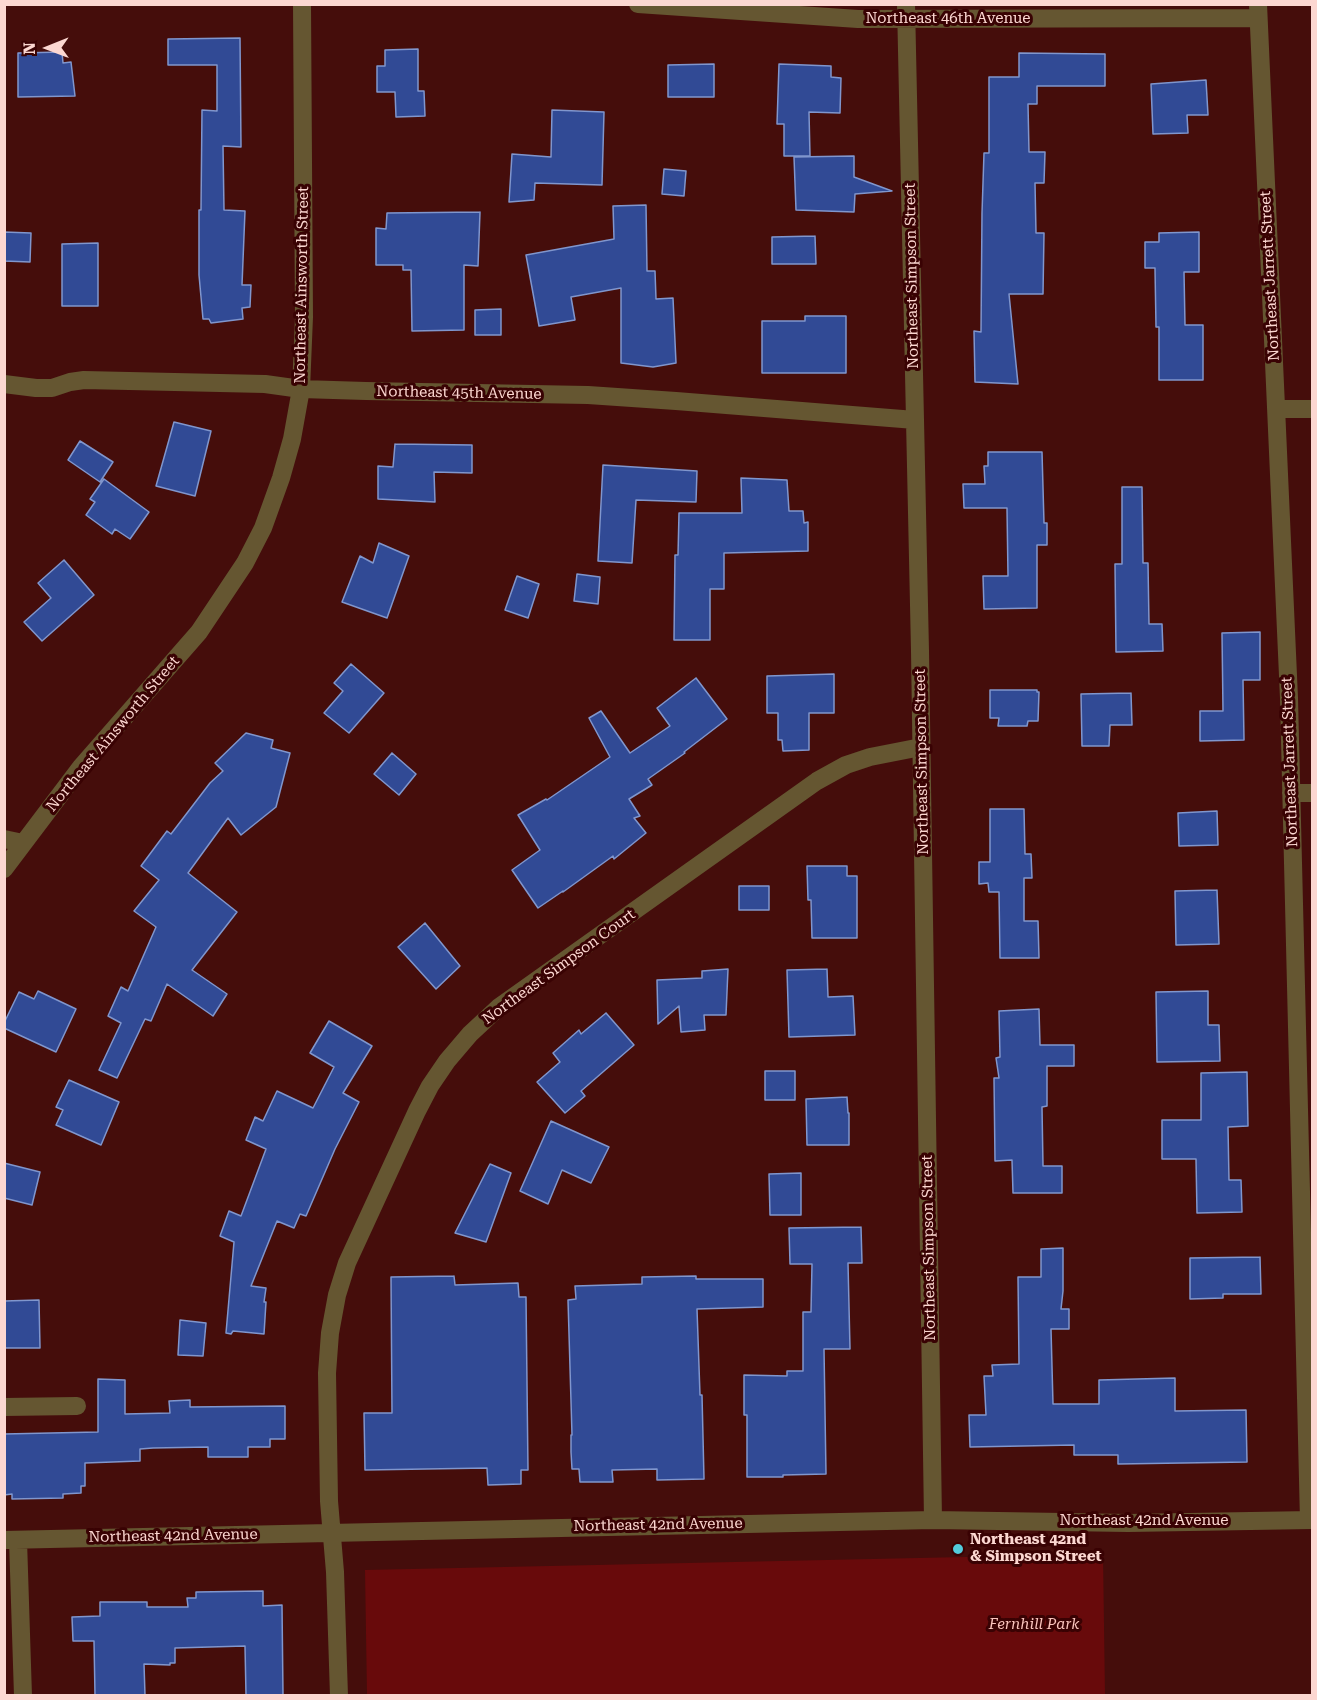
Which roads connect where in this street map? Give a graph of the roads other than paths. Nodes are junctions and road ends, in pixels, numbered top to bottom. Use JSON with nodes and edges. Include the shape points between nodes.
{"nodes":[{"id":1,"x":302,"y":4,"type":"edge"},
{"id":2,"x":639,"y":4,"type":"edge"},
{"id":3,"x":1258,"y":11,"type":"edge"},
{"id":4,"x":906,"y":12,"type":"edge"},
{"id":5,"x":4,"y":384,"type":"edge"},
{"id":6,"x":301,"y":389,"type":"junction"},
{"id":7,"x":1276,"y":409,"type":"junction"},
{"id":8,"x":1312,"y":409,"type":"edge"},
{"id":9,"x":915,"y":420,"type":"junction"},
{"id":10,"x":921,"y":747,"type":"junction"},
{"id":11,"x":1312,"y":793,"type":"edge"},
{"id":12,"x":1291,"y":794,"type":"junction"},
{"id":13,"x":4,"y":839,"type":"edge"},
{"id":14,"x":23,"y":843,"type":"junction"},
{"id":15,"x":4,"y":869,"type":"edge"},
{"id":16,"x":1308,"y":1362,"type":"edge"},
{"id":17,"x":77,"y":1406,"type":"dead end"},
{"id":18,"x":4,"y":1407,"type":"edge"},
{"id":19,"x":933,"y":1520,"type":"junction"},
{"id":20,"x":1311,"y":1520,"type":"edge"},
{"id":21,"x":331,"y":1533,"type":"junction"},
{"id":22,"x":11,"y":1540,"type":"edge"},
{"id":23,"x":23,"y":1695,"type":"edge"},
{"id":24,"x":339,"y":1695,"type":"edge"}],
"edges":[{"from":1,"to":6,"type":"street","name":"Northeast Ainsworth Street"},
{"from":2,"to":4,"type":"street","name":"Northeast 46th Avenue","via":[[858,19]]},
{"from":3,"to":4,"type":"street","name":"Northeast 46th Avenue"},
{"from":3,"to":7,"type":"street","name":"Northeast Jarrett Street"},
{"from":4,"to":9,"type":"street","name":"Northeast Simpson Street"},
{"from":5,"to":6,"type":"street","name":"Northeast 45th Avenue","via":[[52,388],[70,382],[96,381],[265,384]]},
{"from":6,"to":9,"type":"street","name":"Northeast 45th Avenue","via":[[588,395]]},
{"from":6,"to":14,"type":"street","name":"Northeast Ainsworth Street","via":[[281,478],[245,563],[200,632],[81,767]]},
{"from":7,"to":8,"type":"street"},
{"from":7,"to":12,"type":"street","name":"Northeast Jarrett Street"},
{"from":9,"to":10,"type":"street","name":"Northeast Simpson Street"},
{"from":10,"to":19,"type":"street","name":"Northeast Simpson Street"},
{"from":10,"to":21,"type":"street","name":"Northeast Simpson Court","via":[[870,757],[817,781],[499,1007],[447,1061],[417,1112],[347,1263],[337,1295],[327,1373]]},
{"from":11,"to":12,"type":"street"},
{"from":12,"to":16,"type":"street","name":"Northeast Jarrett Street"},
{"from":13,"to":14,"type":"street"},
{"from":14,"to":15,"type":"street","name":"Northeast Ainsworth Street"},
{"from":16,"to":20,"type":"street","name":"Northeast Jarrett Street"},
{"from":17,"to":18,"type":"street"},
{"from":19,"to":20,"type":"street","name":"Northeast 42nd Avenue"},
{"from":19,"to":21,"type":"street","name":"Northeast 42nd Avenue"},
{"from":21,"to":22,"type":"street","name":"Northeast 42nd Avenue"},
{"from":21,"to":24,"type":"street"},
{"from":22,"to":23,"type":"street"}]}
